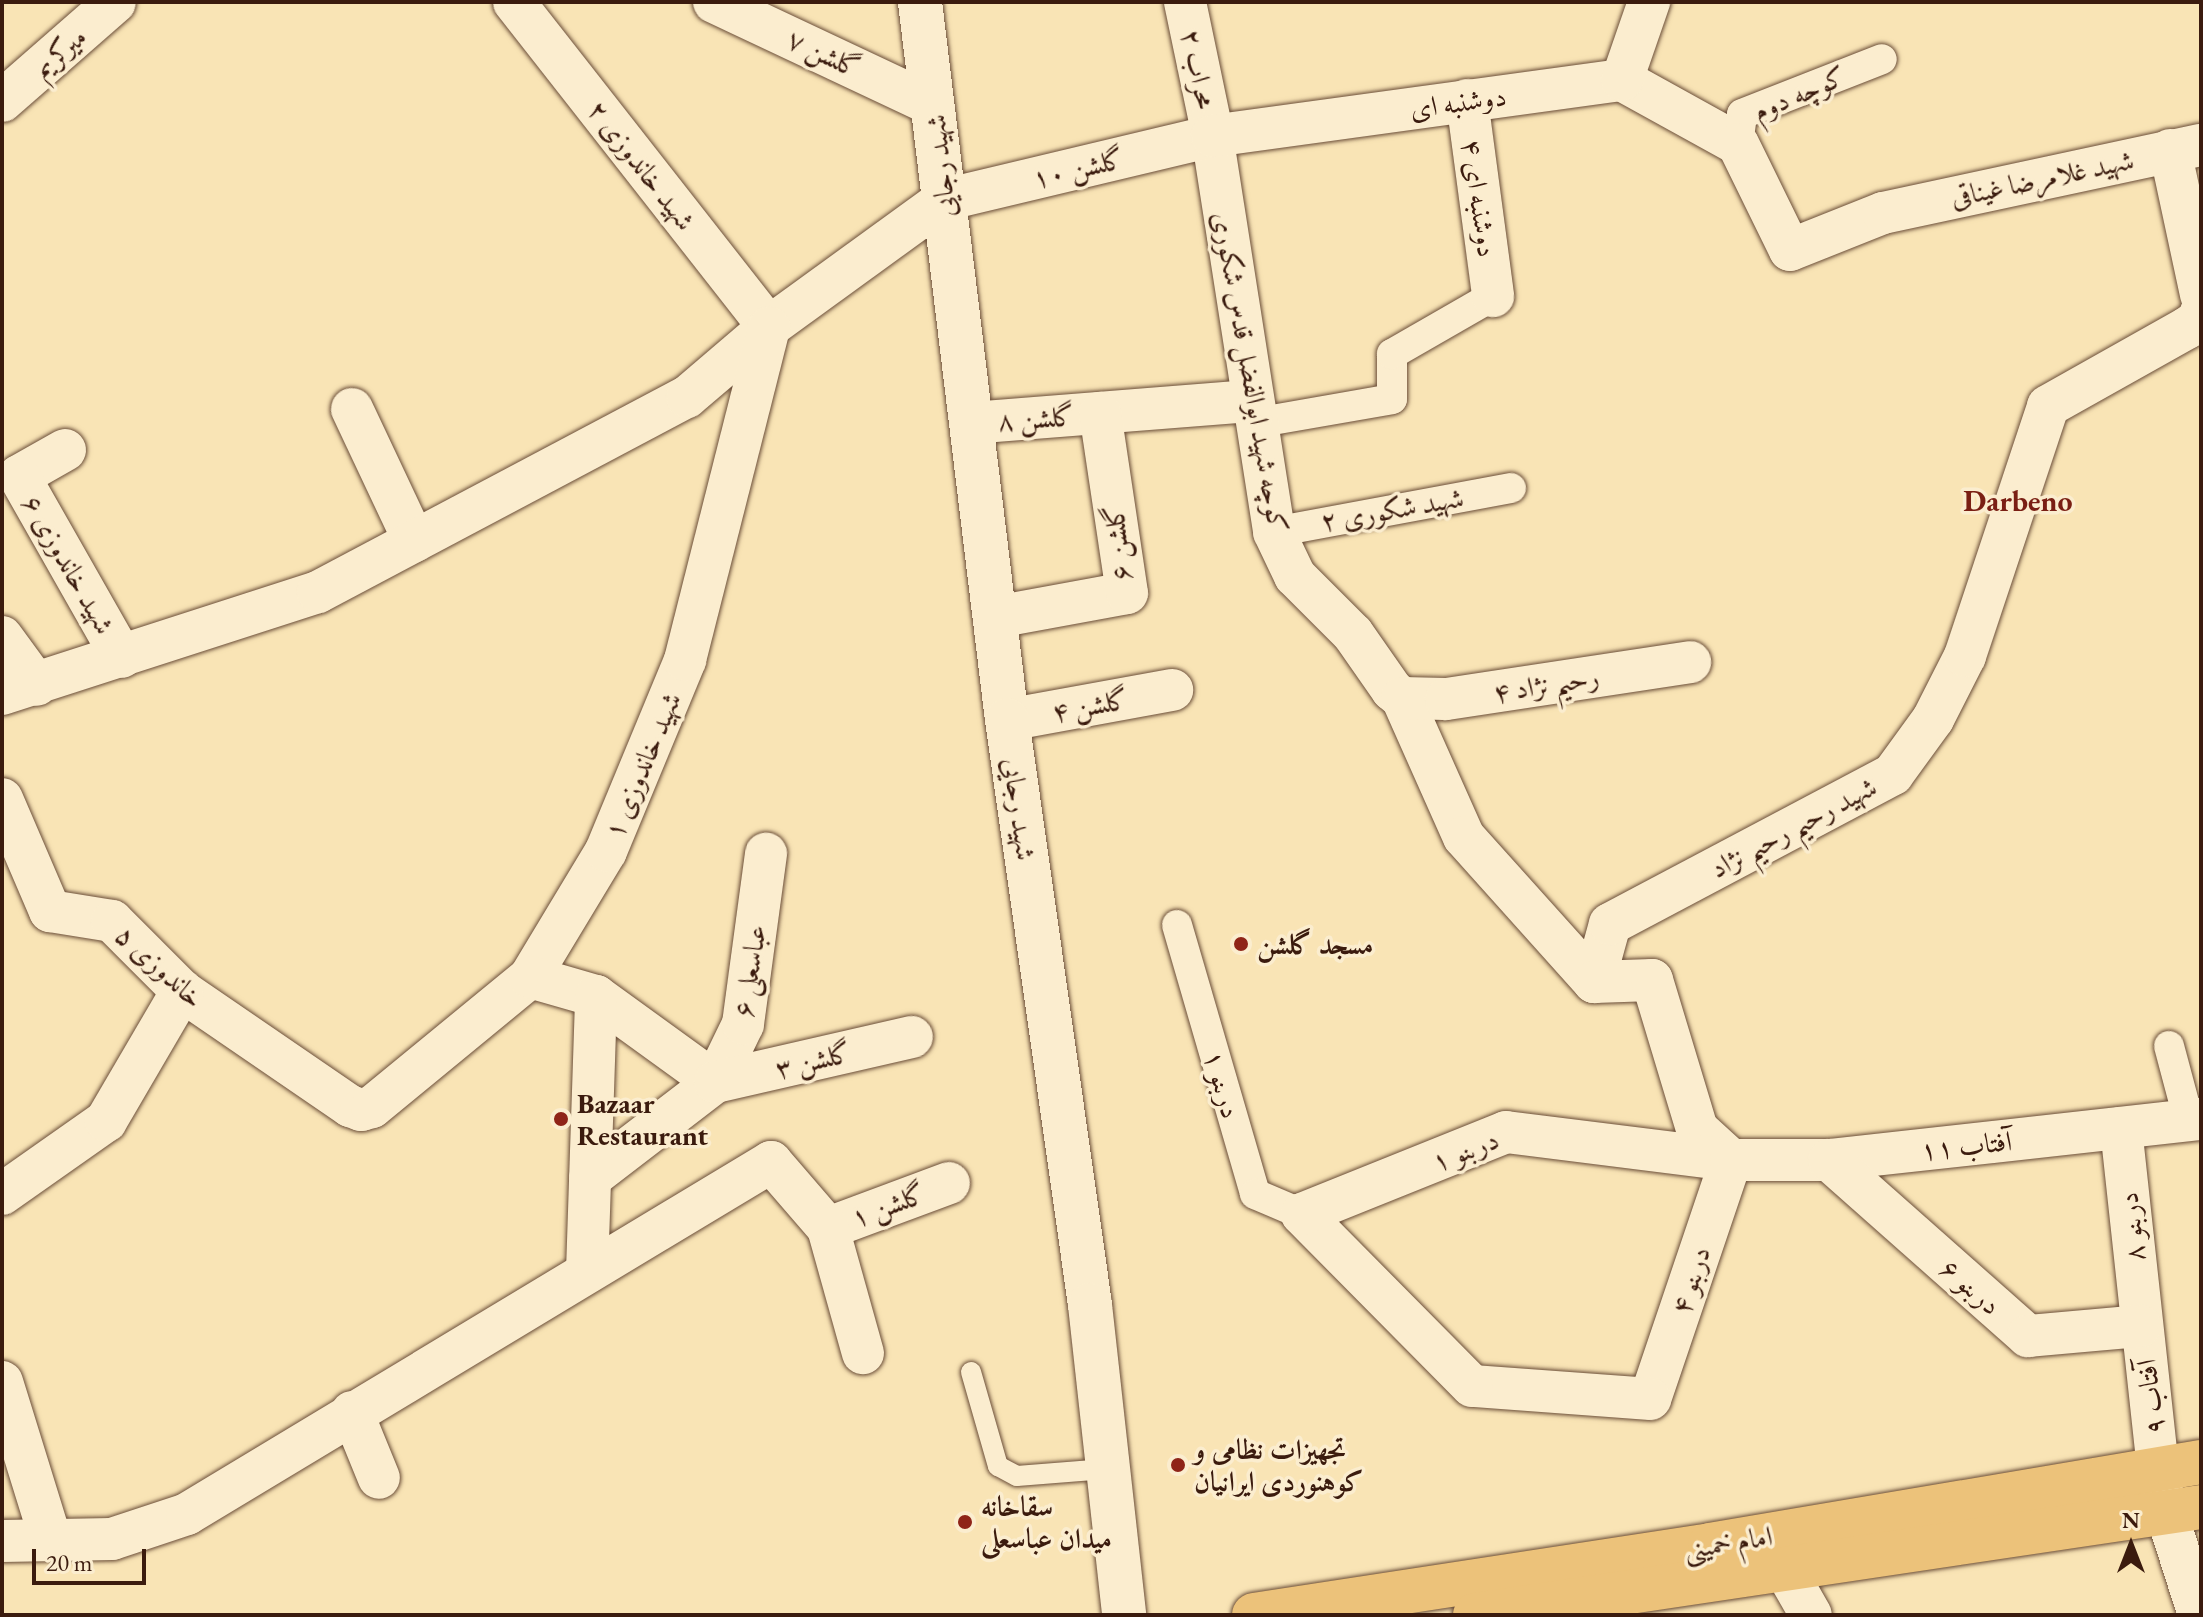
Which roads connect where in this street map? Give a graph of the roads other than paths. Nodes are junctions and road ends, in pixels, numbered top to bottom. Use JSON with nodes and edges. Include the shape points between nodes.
{"nodes":[{"id":1,"x":115,"y":2,"type":"edge"},
{"id":2,"x":514,"y":2,"type":"edge"},
{"id":3,"x":714,"y":2,"type":"edge"},
{"id":4,"x":920,"y":2,"type":"edge"},
{"id":5,"x":1185,"y":2,"type":"edge"},
{"id":6,"x":1649,"y":2,"type":"edge"},
{"id":7,"x":1882,"y":59,"type":"dead end"},
{"id":8,"x":1622,"y":80,"type":"junction"},
{"id":9,"x":1467,"y":100,"type":"junction"},
{"id":10,"x":2,"y":101,"type":"edge"},
{"id":11,"x":933,"y":105,"type":"junction"},
{"id":12,"x":1212,"y":136,"type":"junction"},
{"id":13,"x":1738,"y":144,"type":"junction"},
{"id":14,"x":2185,"y":148,"type":"edge"},
{"id":15,"x":944,"y":200,"type":"junction"},
{"id":16,"x":2201,"y":295,"type":"edge"},
{"id":17,"x":1493,"y":296,"type":"joint"},
{"id":18,"x":2201,"y":312,"type":"edge"},
{"id":19,"x":769,"y":327,"type":"junction"},
{"id":20,"x":352,"y":409,"type":"dead end"},
{"id":21,"x":1253,"y":412,"type":"junction"},
{"id":22,"x":1100,"y":413,"type":"junction"},
{"id":23,"x":971,"y":423,"type":"junction"},
{"id":24,"x":65,"y":450,"type":"dead end"},
{"id":25,"x":1511,"y":488,"type":"dead end"},
{"id":26,"x":1274,"y":532,"type":"junction"},
{"id":27,"x":414,"y":541,"type":"junction"},
{"id":28,"x":996,"y":617,"type":"junction"},
{"id":29,"x":2,"y":637,"type":"edge"},
{"id":30,"x":122,"y":657,"type":"junction"},
{"id":31,"x":1690,"y":662,"type":"dead end"},
{"id":32,"x":19,"y":690,"type":"edge"},
{"id":33,"x":1172,"y":690,"type":"dead end"},
{"id":34,"x":1402,"y":698,"type":"junction"},
{"id":35,"x":1007,"y":720,"type":"junction"},
{"id":36,"x":2,"y":799,"type":"edge"},
{"id":37,"x":766,"y":854,"type":"dead end"},
{"id":38,"x":13,"y":856,"type":"edge"},
{"id":39,"x":1177,"y":925,"type":"dead end"},
{"id":40,"x":530,"y":977,"type":"junction"},
{"id":41,"x":1594,"y":982,"type":"junction"},
{"id":42,"x":182,"y":991,"type":"junction"},
{"id":43,"x":596,"y":996,"type":"junction"},
{"id":44,"x":912,"y":1037,"type":"dead end"},
{"id":45,"x":2169,"y":1046,"type":"dead end"},
{"id":46,"x":715,"y":1082,"type":"junction"},
{"id":47,"x":361,"y":1110,"type":"joint"},
{"id":48,"x":2195,"y":1120,"type":"edge"},
{"id":49,"x":2121,"y":1128,"type":"junction"},
{"id":50,"x":1731,"y":1160,"type":"junction"},
{"id":51,"x":1829,"y":1160,"type":"junction"},
{"id":52,"x":590,"y":1178,"type":"junction"},
{"id":53,"x":949,"y":1183,"type":"dead end"},
{"id":54,"x":2,"y":1194,"type":"edge"},
{"id":55,"x":1302,"y":1214,"type":"junction"},
{"id":56,"x":828,"y":1228,"type":"junction"},
{"id":57,"x":587,"y":1272,"type":"junction"},
{"id":58,"x":2141,"y":1326,"type":"junction"},
{"id":59,"x":863,"y":1353,"type":"dead end"},
{"id":60,"x":971,"y":1372,"type":"dead end"},
{"id":61,"x":2,"y":1382,"type":"edge"},
{"id":62,"x":352,"y":1412,"type":"junction"},
{"id":63,"x":2201,"y":1462,"type":"edge"},
{"id":64,"x":1106,"y":1469,"type":"junction"},
{"id":65,"x":2158,"y":1469,"type":"junction"},
{"id":66,"x":379,"y":1478,"type":"dead end"},
{"id":67,"x":2184,"y":1509,"type":"edge"},
{"id":68,"x":51,"y":1540,"type":"junction"},
{"id":69,"x":2,"y":1541,"type":"edge"},
{"id":70,"x":1774,"y":1552,"type":"junction"},
{"id":71,"x":1598,"y":1606,"type":"edge"},
{"id":72,"x":1124,"y":1615,"type":"edge"},
{"id":73,"x":1254,"y":1615,"type":"edge"},
{"id":74,"x":1475,"y":1615,"type":"edge"},
{"id":75,"x":1811,"y":1615,"type":"edge"},
{"id":76,"x":2199,"y":1615,"type":"edge"}],
"edges":[{"from":1,"to":10,"type":"street","name":"میرکریم"},
{"from":2,"to":19,"type":"street","name":"۲ شهید خاندوزی"},
{"from":3,"to":11,"type":"street","name":"۷ گلشن"},
{"from":4,"to":11,"type":"main road","name":"شهید رجایی"},
{"from":5,"to":12,"type":"street","name":"۲ محراب"},
{"from":6,"to":8,"type":"street"},
{"from":7,"to":13,"type":"street","name":"کوچه دوم","via":[[1742,114]]},
{"from":8,"to":9,"type":"street","name":"دوشنبه ای"},
{"from":8,"to":13,"type":"street"},
{"from":9,"to":12,"type":"street","name":"دوشنبه ای"},
{"from":9,"to":17,"type":"street","name":"۴ دوشنبه ای"},
{"from":11,"to":15,"type":"main road","name":"شهید رجایی"},
{"from":12,"to":15,"type":"street","name":"۱۰ گلشن"},
{"from":12,"to":21,"type":"street","name":"کوچه شهید ابوالفضل قدس شکوری"},
{"from":13,"to":14,"type":"street","name":"شهید غلامرضا غیناقی","via":[[1790,250],[1883,213]]},
{"from":14,"to":16,"type":"street"},
{"from":15,"to":19,"type":"street"},
{"from":15,"to":23,"type":"main road","name":"شهید رجایی"},
{"from":17,"to":21,"type":"street","via":[[1392,354],[1392,399]]},
{"from":18,"to":41,"type":"street","name":"شهید رحیم رحیم نژاد","via":[[2187,328],[2048,406],[1965,656],[1933,719],[1893,774],[1610,924]]},
{"from":19,"to":27,"type":"street","via":[[687,397]]},
{"from":19,"to":40,"type":"street","name":"۱ شهید خاندوزی","via":[[685,660],[606,851]]},
{"from":20,"to":27,"type":"street"},
{"from":21,"to":22,"type":"street","name":"۸ گلشن"},
{"from":21,"to":26,"type":"street","name":"کوچه شهید ابوالفضل قدس شکوری"},
{"from":22,"to":23,"type":"street","name":"۸ گلشن"},
{"from":22,"to":28,"type":"street","name":"۶ گلشن","via":[[1127,593]]},
{"from":23,"to":28,"type":"main road","name":"شهید رجایی"},
{"from":24,"to":30,"type":"street","name":"۶ شهید خاندوزی","via":[[19,476]]},
{"from":25,"to":26,"type":"street","name":"۲ شهید شکوری"},
{"from":26,"to":34,"type":"street","name":"کوچه شهید ابوالفضل قدس شکوری","via":[[1295,576],[1353,634]]},
{"from":27,"to":30,"type":"street","via":[[318,592]]},
{"from":28,"to":35,"type":"main road","name":"شهید رجایی"},
{"from":29,"to":32,"type":"street"},
{"from":30,"to":32,"type":"street"},
{"from":31,"to":34,"type":"street","name":"رحیم نژاد ۴","via":[[1446,699]]},
{"from":33,"to":35,"type":"street","name":"۴ گلشن"},
{"from":34,"to":41,"type":"street","name":"کوچه شهید ابوالفضل قدس شکوری","via":[[1464,837]]},
{"from":35,"to":64,"type":"main road","name":"شهید رجایی","via":[[1090,1305]]},
{"from":36,"to":38,"type":"street","name":"خاندوزی ۵"},
{"from":37,"to":46,"type":"street","name":"۶ عباسعلی","via":[[743,1024]]},
{"from":38,"to":42,"type":"street","name":"خاندوزی ۵","via":[[50,911],[112,921]]},
{"from":39,"to":55,"type":"street","name":"۱ دربنو","via":[[1255,1194]]},
{"from":40,"to":43,"type":"street"},
{"from":40,"to":47,"type":"street","name":"۱ شهید خاندوزی","via":[[372,1107]]},
{"from":41,"to":50,"type":"street","via":[[1652,980],[1697,1129]]},
{"from":42,"to":47,"type":"street","name":"خاندوزی ۵"},
{"from":42,"to":54,"type":"street","via":[[106,1121]]},
{"from":43,"to":46,"type":"street"},
{"from":43,"to":52,"type":"street"},
{"from":44,"to":46,"type":"street","name":"۳ گلشن"},
{"from":45,"to":48,"type":"street"},
{"from":46,"to":52,"type":"street"},
{"from":48,"to":49,"type":"street","name":"آفتاب ۱۱"},
{"from":49,"to":51,"type":"street","name":"آفتاب ۱۱"},
{"from":49,"to":58,"type":"street","name":"۸ دربنو"},
{"from":50,"to":51,"type":"street","name":"آفتاب ۱۱"},
{"from":50,"to":55,"type":"street","name":"دربنو ۱","via":[[1506,1132]]},
{"from":50,"to":55,"type":"street","name":"۴ دربنو","via":[[1650,1399],[1472,1386]]},
{"from":51,"to":58,"type":"street","name":"۶ دربنو","via":[[2028,1336]]},
{"from":52,"to":57,"type":"street"},
{"from":53,"to":56,"type":"street","name":"۱ گلشن"},
{"from":56,"to":57,"type":"street","via":[[771,1162]]},
{"from":56,"to":59,"type":"street"},
{"from":57,"to":62,"type":"street"},
{"from":58,"to":65,"type":"street","name":"آفتاب ۹"},
{"from":60,"to":64,"type":"lane","via":[[998,1466],[1017,1476]]},
{"from":61,"to":68,"type":"street"},
{"from":62,"to":66,"type":"street"},
{"from":62,"to":68,"type":"street","via":[[187,1514],[112,1539]]},
{"from":63,"to":65,"type":"main road","name":"امام خمینی"},
{"from":64,"to":72,"type":"main road","name":"شهید رجایی"},
{"from":65,"to":67,"type":"street","name":"آفتاب ۹"},
{"from":65,"to":70,"type":"main road","name":"امام خمینی"},
{"from":67,"to":70,"type":"main road","name":"امام خمینی"},
{"from":67,"to":76,"type":"street","name":"آفتاب ۹"},
{"from":68,"to":69,"type":"street"},
{"from":70,"to":71,"type":"main road","name":"امام خمینی"},
{"from":70,"to":73,"type":"main road","name":"امام خمینی"},
{"from":70,"to":75,"type":"street"},
{"from":71,"to":74,"type":"main road","name":"امام خمینی"}]}
